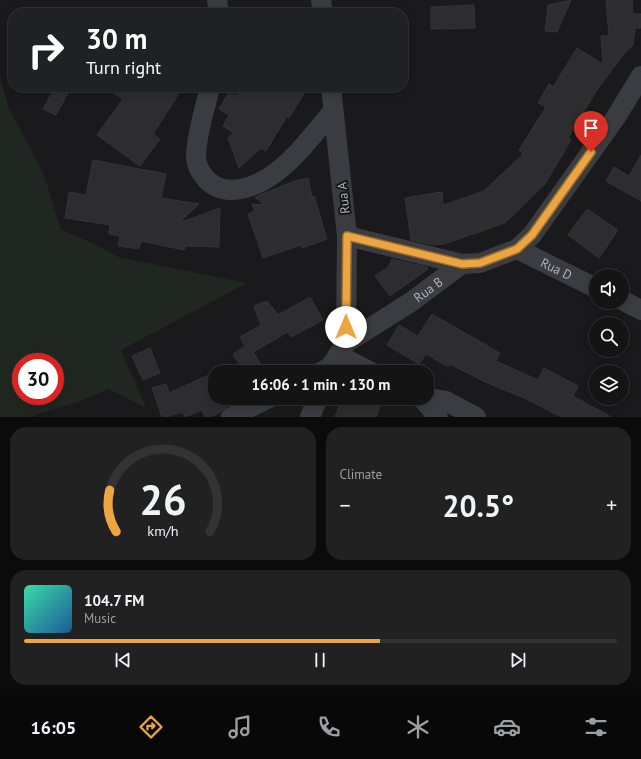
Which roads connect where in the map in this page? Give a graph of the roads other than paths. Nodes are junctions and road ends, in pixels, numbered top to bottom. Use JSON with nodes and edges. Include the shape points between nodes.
{"nodes":[{"id":1,"x":641,"y":76,"type":"edge"},
{"id":2,"x":209,"y":92,"type":"edge"},
{"id":3,"x":331,"y":92,"type":"edge"},
{"id":4,"x":333,"y":111,"type":"junction"},
{"id":5,"x":347,"y":236,"type":"junction"},
{"id":6,"x":517,"y":249,"type":"junction"},
{"id":7,"x":462,"y":264,"type":"junction"},
{"id":8,"x":589,"y":285,"type":"edge"},
{"id":9,"x":629,"y":304,"type":"edge"},
{"id":10,"x":641,"y":310,"type":"edge"},
{"id":11,"x":333,"y":362,"type":"edge"},
{"id":12,"x":344,"y":365,"type":"edge"},
{"id":13,"x":434,"y":399,"type":"edge"},
{"id":14,"x":255,"y":405,"type":"edge"},
{"id":15,"x":315,"y":405,"type":"edge"},
{"id":16,"x":428,"y":405,"type":"edge"},
{"id":17,"x":231,"y":417,"type":"edge"},
{"id":18,"x":310,"y":417,"type":"edge"},
{"id":19,"x":438,"y":417,"type":"edge"},
{"id":20,"x":475,"y":417,"type":"edge"}],
"edges":[{"from":1,"to":6,"type":"street","via":[[616,117],[532,235]]},
{"from":2,"to":4,"type":"street","via":[[196,157],[199,171],[206,181],[227,190],[234,191],[254,185],[275,173],[295,155]]},
{"from":3,"to":4,"type":"street","name":"Rua A"},
{"from":4,"to":5,"type":"street","name":"Rua A"},
{"from":5,"to":7,"type":"street"},
{"from":5,"to":11,"type":"street","name":"Rua A"},
{"from":6,"to":7,"type":"street","via":[[480,263]]},
{"from":6,"to":8,"type":"street","name":"Rua D"},
{"from":7,"to":11,"type":"street","name":"Rua B"},
{"from":9,"to":10,"type":"street"},
{"from":11,"to":12,"type":"street"},
{"from":13,"to":20,"type":"street","via":[[446,401]]},
{"from":14,"to":17,"type":"street"},
{"from":15,"to":18,"type":"street"},
{"from":16,"to":19,"type":"street"}]}
